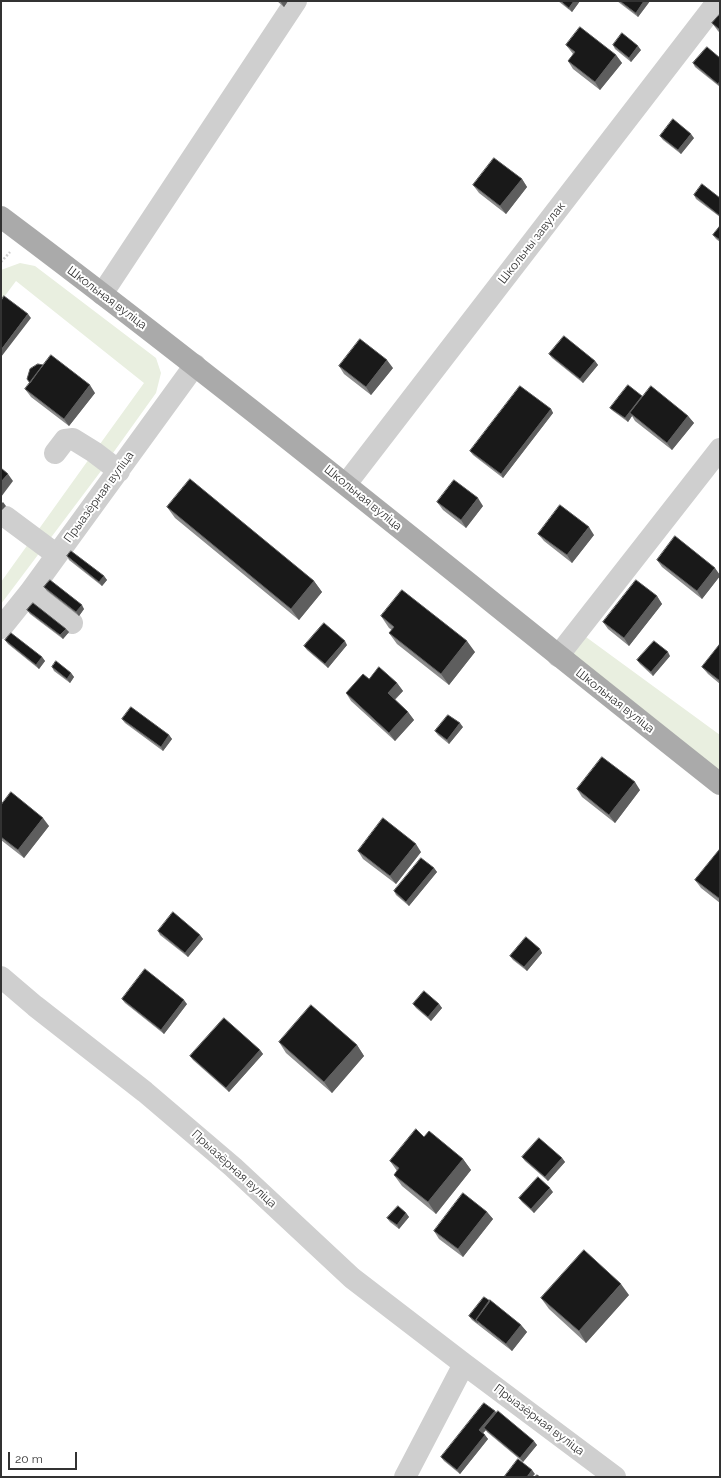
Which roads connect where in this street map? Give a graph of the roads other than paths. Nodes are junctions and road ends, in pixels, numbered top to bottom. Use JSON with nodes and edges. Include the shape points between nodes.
{"nodes":[{"id":1,"x":296,"y":1,"type":"edge"},
{"id":2,"x":718,"y":1,"type":"edge"},
{"id":3,"x":1,"y":217,"type":"edge"},
{"id":4,"x":102,"y":294,"type":"junction"},
{"id":5,"x":195,"y":365,"type":"junction"},
{"id":6,"x":720,"y":449,"type":"edge"},
{"id":7,"x":55,"y":453,"type":"dead end"},
{"id":8,"x":119,"y":471,"type":"junction"},
{"id":9,"x":346,"y":484,"type":"junction"},
{"id":10,"x":6,"y":516,"type":"dead end"},
{"id":11,"x":56,"y":555,"type":"junction"},
{"id":12,"x":30,"y":592,"type":"junction"},
{"id":13,"x":72,"y":623,"type":"dead end"},
{"id":14,"x":1,"y":628,"type":"edge"},
{"id":15,"x":558,"y":656,"type":"junction"},
{"id":16,"x":720,"y":784,"type":"edge"},
{"id":17,"x":1,"y":977,"type":"edge"},
{"id":18,"x":464,"y":1364,"type":"junction"},
{"id":19,"x":405,"y":1477,"type":"edge"},
{"id":20,"x":615,"y":1477,"type":"edge"}],
"edges":[{"from":1,"to":4,"type":"street"},
{"from":2,"to":9,"type":"street","name":"Школьны завулак"},
{"from":3,"to":4,"type":"main road","name":"Школьная вуліца"},
{"from":4,"to":5,"type":"main road","name":"Школьная вуліца"},
{"from":5,"to":8,"type":"street","name":"Прыазёрная вуліца"},
{"from":5,"to":9,"type":"main road","name":"Школьная вуліца"},
{"from":6,"to":15,"type":"street"},
{"from":7,"to":8,"type":"street","via":[[65,440],[73,439]]},
{"from":8,"to":11,"type":"street","name":"Прыазёрная вуліца"},
{"from":9,"to":15,"type":"main road","name":"Школьная вуліца"},
{"from":10,"to":11,"type":"street"},
{"from":11,"to":12,"type":"street","name":"Прыазёрная вуліца"},
{"from":12,"to":13,"type":"street"},
{"from":12,"to":14,"type":"street","name":"Прыазёрная вуліца"},
{"from":15,"to":16,"type":"main road","name":"Школьная вуліца"},
{"from":17,"to":18,"type":"street","name":"Прыазёрная вуліца","via":[[234,1167],[352,1278]]},
{"from":18,"to":19,"type":"street"},
{"from":18,"to":20,"type":"street","name":"Прыазёрная вуліца"}]}
